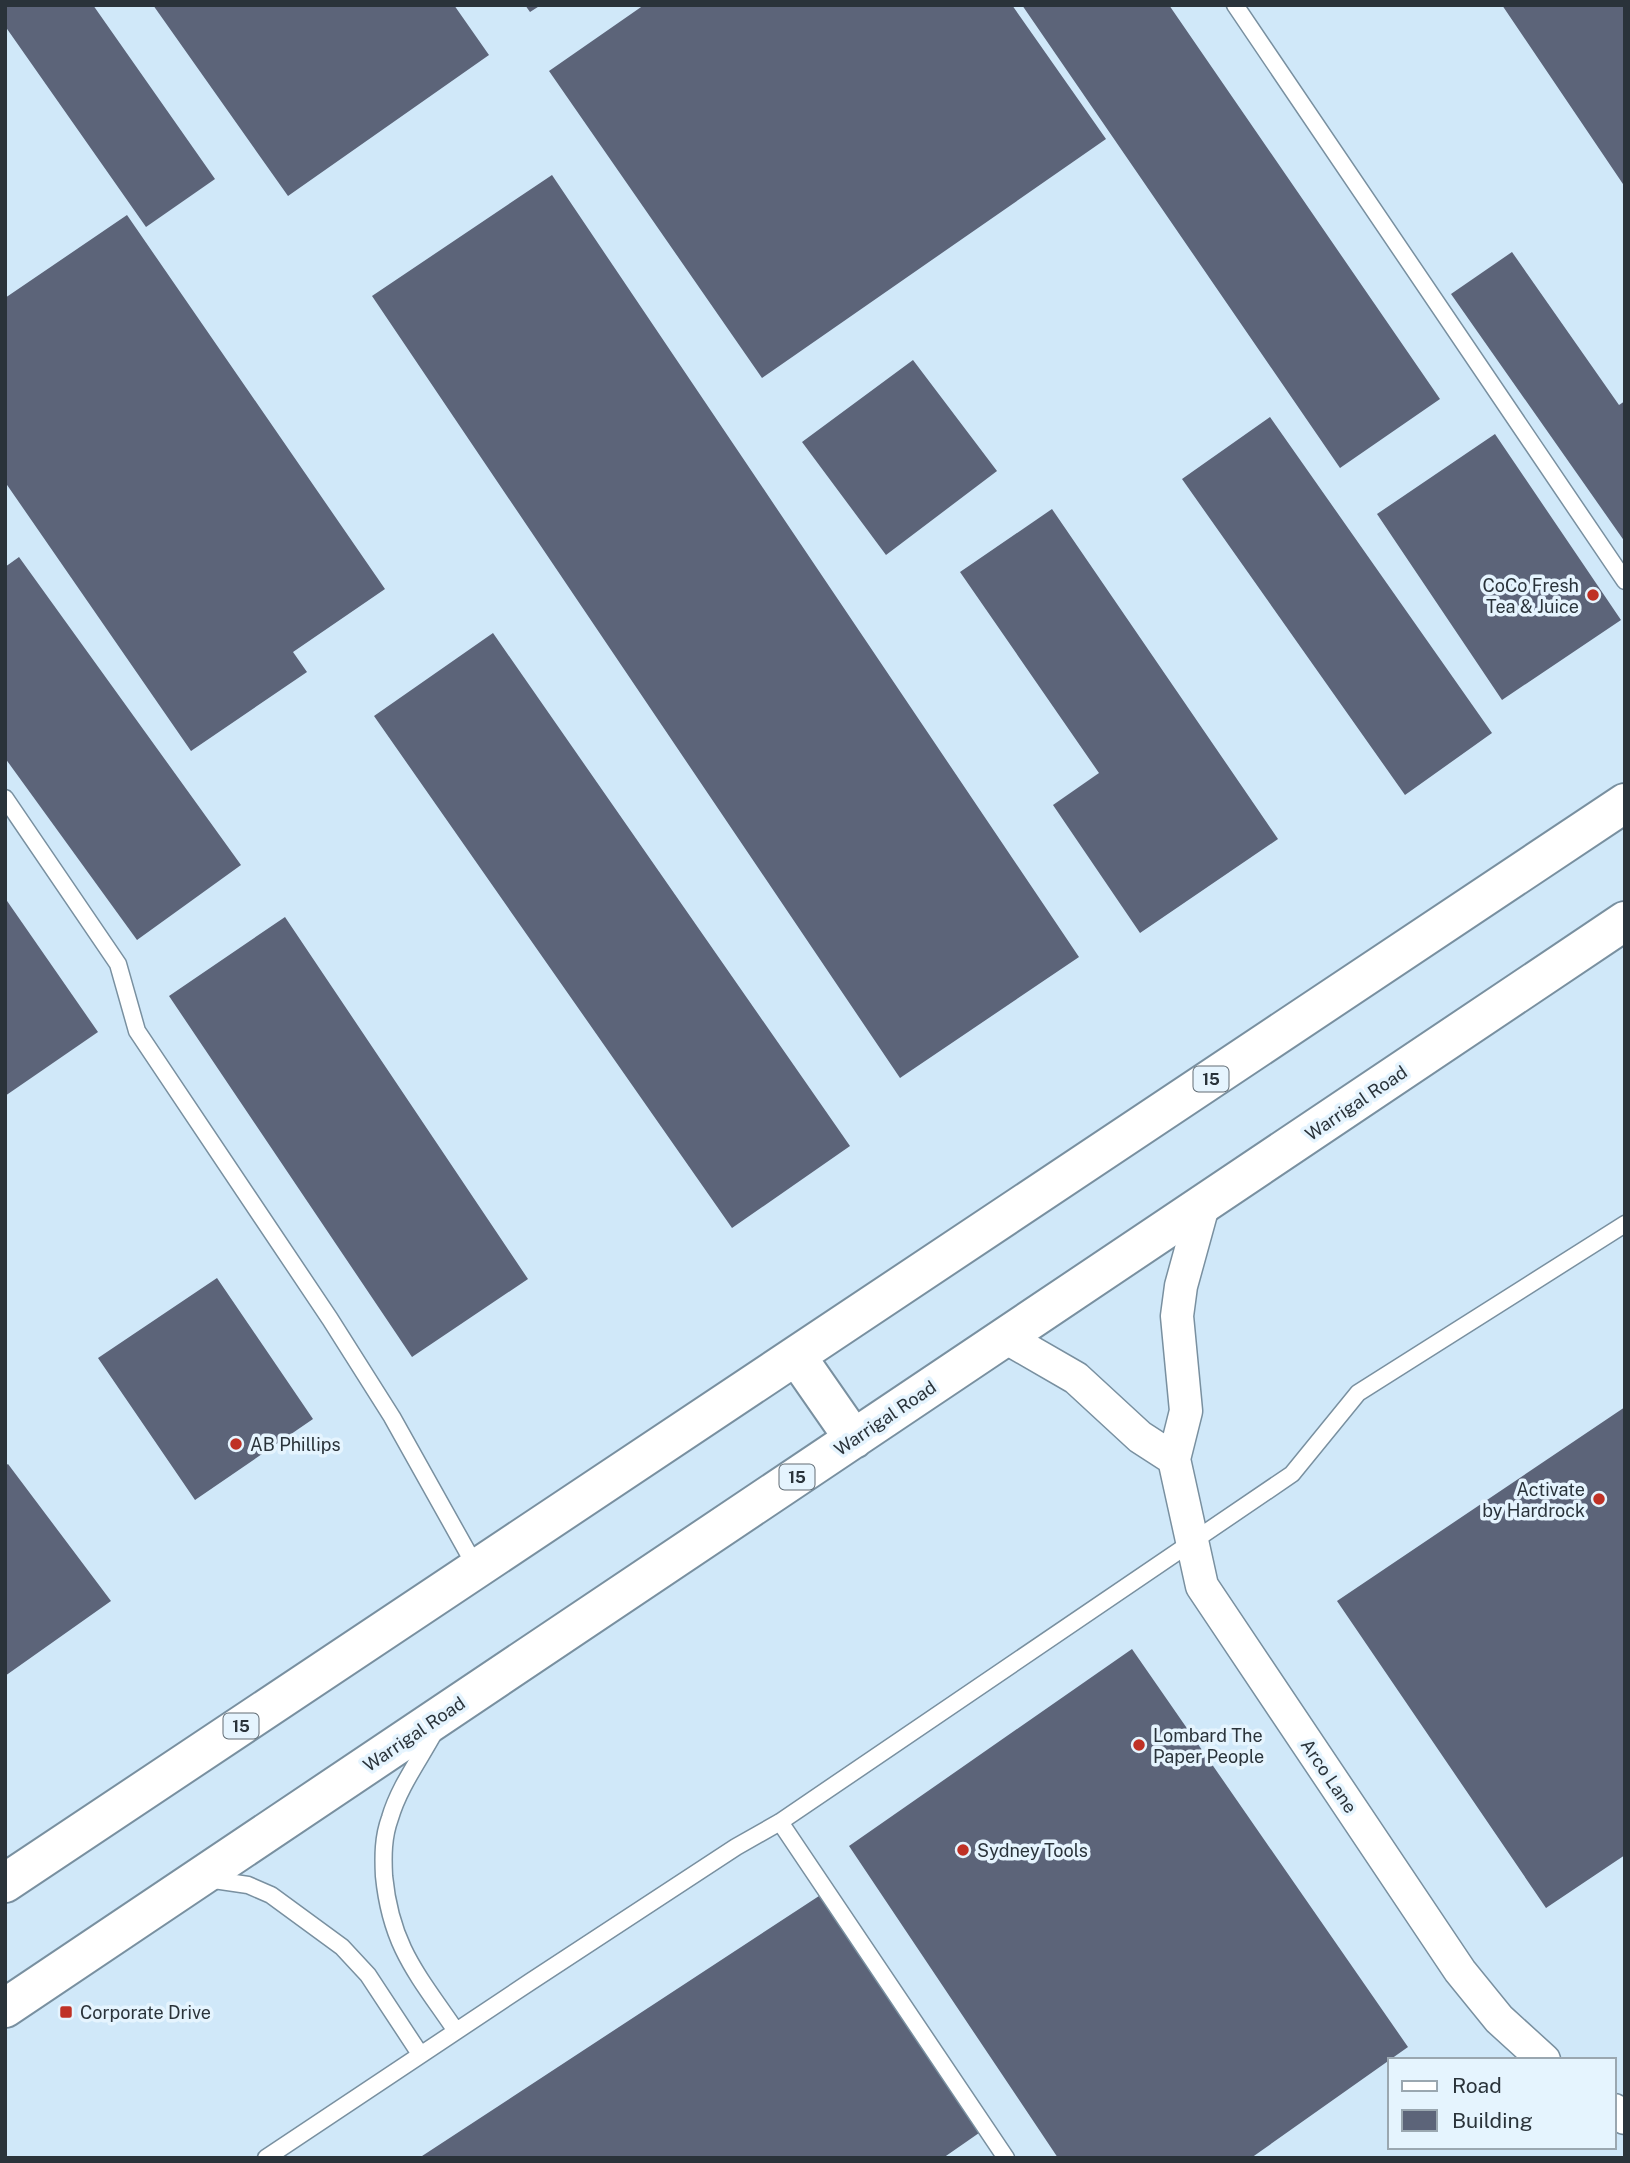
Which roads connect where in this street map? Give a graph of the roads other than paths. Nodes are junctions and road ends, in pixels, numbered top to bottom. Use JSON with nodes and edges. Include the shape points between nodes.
{"nodes":[{"id":1,"x":1235,"y":5,"type":"edge"},
{"id":2,"x":1625,"y":581,"type":"edge"},
{"id":3,"x":5,"y":798,"type":"edge"},
{"id":4,"x":1625,"y":803,"type":"edge"},
{"id":5,"x":1625,"y":921,"type":"edge"},
{"id":6,"x":1203,"y":1206,"type":"junction"},
{"id":7,"x":1625,"y":1224,"type":"edge"},
{"id":8,"x":1005,"y":1337,"type":"junction"},
{"id":9,"x":797,"y":1357,"type":"junction"},
{"id":10,"x":853,"y":1439,"type":"junction"},
{"id":11,"x":1174,"y":1459,"type":"junction"},
{"id":12,"x":1192,"y":1540,"type":"junction"},
{"id":13,"x":477,"y":1569,"type":"junction"},
{"id":14,"x":445,"y":1714,"type":"junction"},
{"id":15,"x":780,"y":1822,"type":"junction"},
{"id":16,"x":193,"y":1881,"type":"junction"},
{"id":17,"x":5,"y":1883,"type":"edge"},
{"id":18,"x":5,"y":2008,"type":"edge"},
{"id":19,"x":456,"y":2031,"type":"junction"},
{"id":20,"x":421,"y":2054,"type":"junction"},
{"id":21,"x":1542,"y":2058,"type":"edge"},
{"id":22,"x":266,"y":2158,"type":"edge"},
{"id":23,"x":1006,"y":2158,"type":"edge"}],
"edges":[{"from":1,"to":2,"type":"lane"},
{"from":3,"to":13,"type":"lane","via":[[118,964],[137,1031],[379,1395]]},
{"from":4,"to":9,"type":"highway","number":"15"},
{"from":5,"to":6,"type":"highway","name":"Warrigal Road","number":"15"},
{"from":6,"to":8,"type":"highway","name":"Warrigal Road","number":"15"},
{"from":6,"to":11,"type":"street","name":"Arco Lane","via":[[1177,1316],[1186,1411]]},
{"from":7,"to":12,"type":"lane","via":[[1358,1393],[1292,1474]]},
{"from":8,"to":10,"type":"highway","name":"Warrigal Road","number":"15"},
{"from":8,"to":11,"type":"street","via":[[1076,1378],[1140,1437]]},
{"from":9,"to":10,"type":"highway"},
{"from":9,"to":13,"type":"highway","number":"15"},
{"from":10,"to":14,"type":"highway","name":"Warrigal Road","number":"15"},
{"from":11,"to":12,"type":"street","name":"Arco Lane"},
{"from":12,"to":15,"type":"lane"},
{"from":12,"to":21,"type":"street","name":"Arco Lane","via":[[1202,1586],[1444,1948],[1481,2000]]},
{"from":13,"to":17,"type":"highway","number":"15"},
{"from":14,"to":16,"type":"highway","name":"Warrigal Road","number":"15"},
{"from":14,"to":19,"type":"lane","via":[[390,1815],[383,1864],[389,1913],[399,1944]]},
{"from":15,"to":19,"type":"lane"},
{"from":15,"to":23,"type":"lane"},
{"from":16,"to":18,"type":"highway","name":"Warrigal Road","number":"15"},
{"from":16,"to":20,"type":"lane","via":[[256,1887],[302,1916],[356,1961]]},
{"from":19,"to":20,"type":"lane"},
{"from":20,"to":22,"type":"lane"}]}
